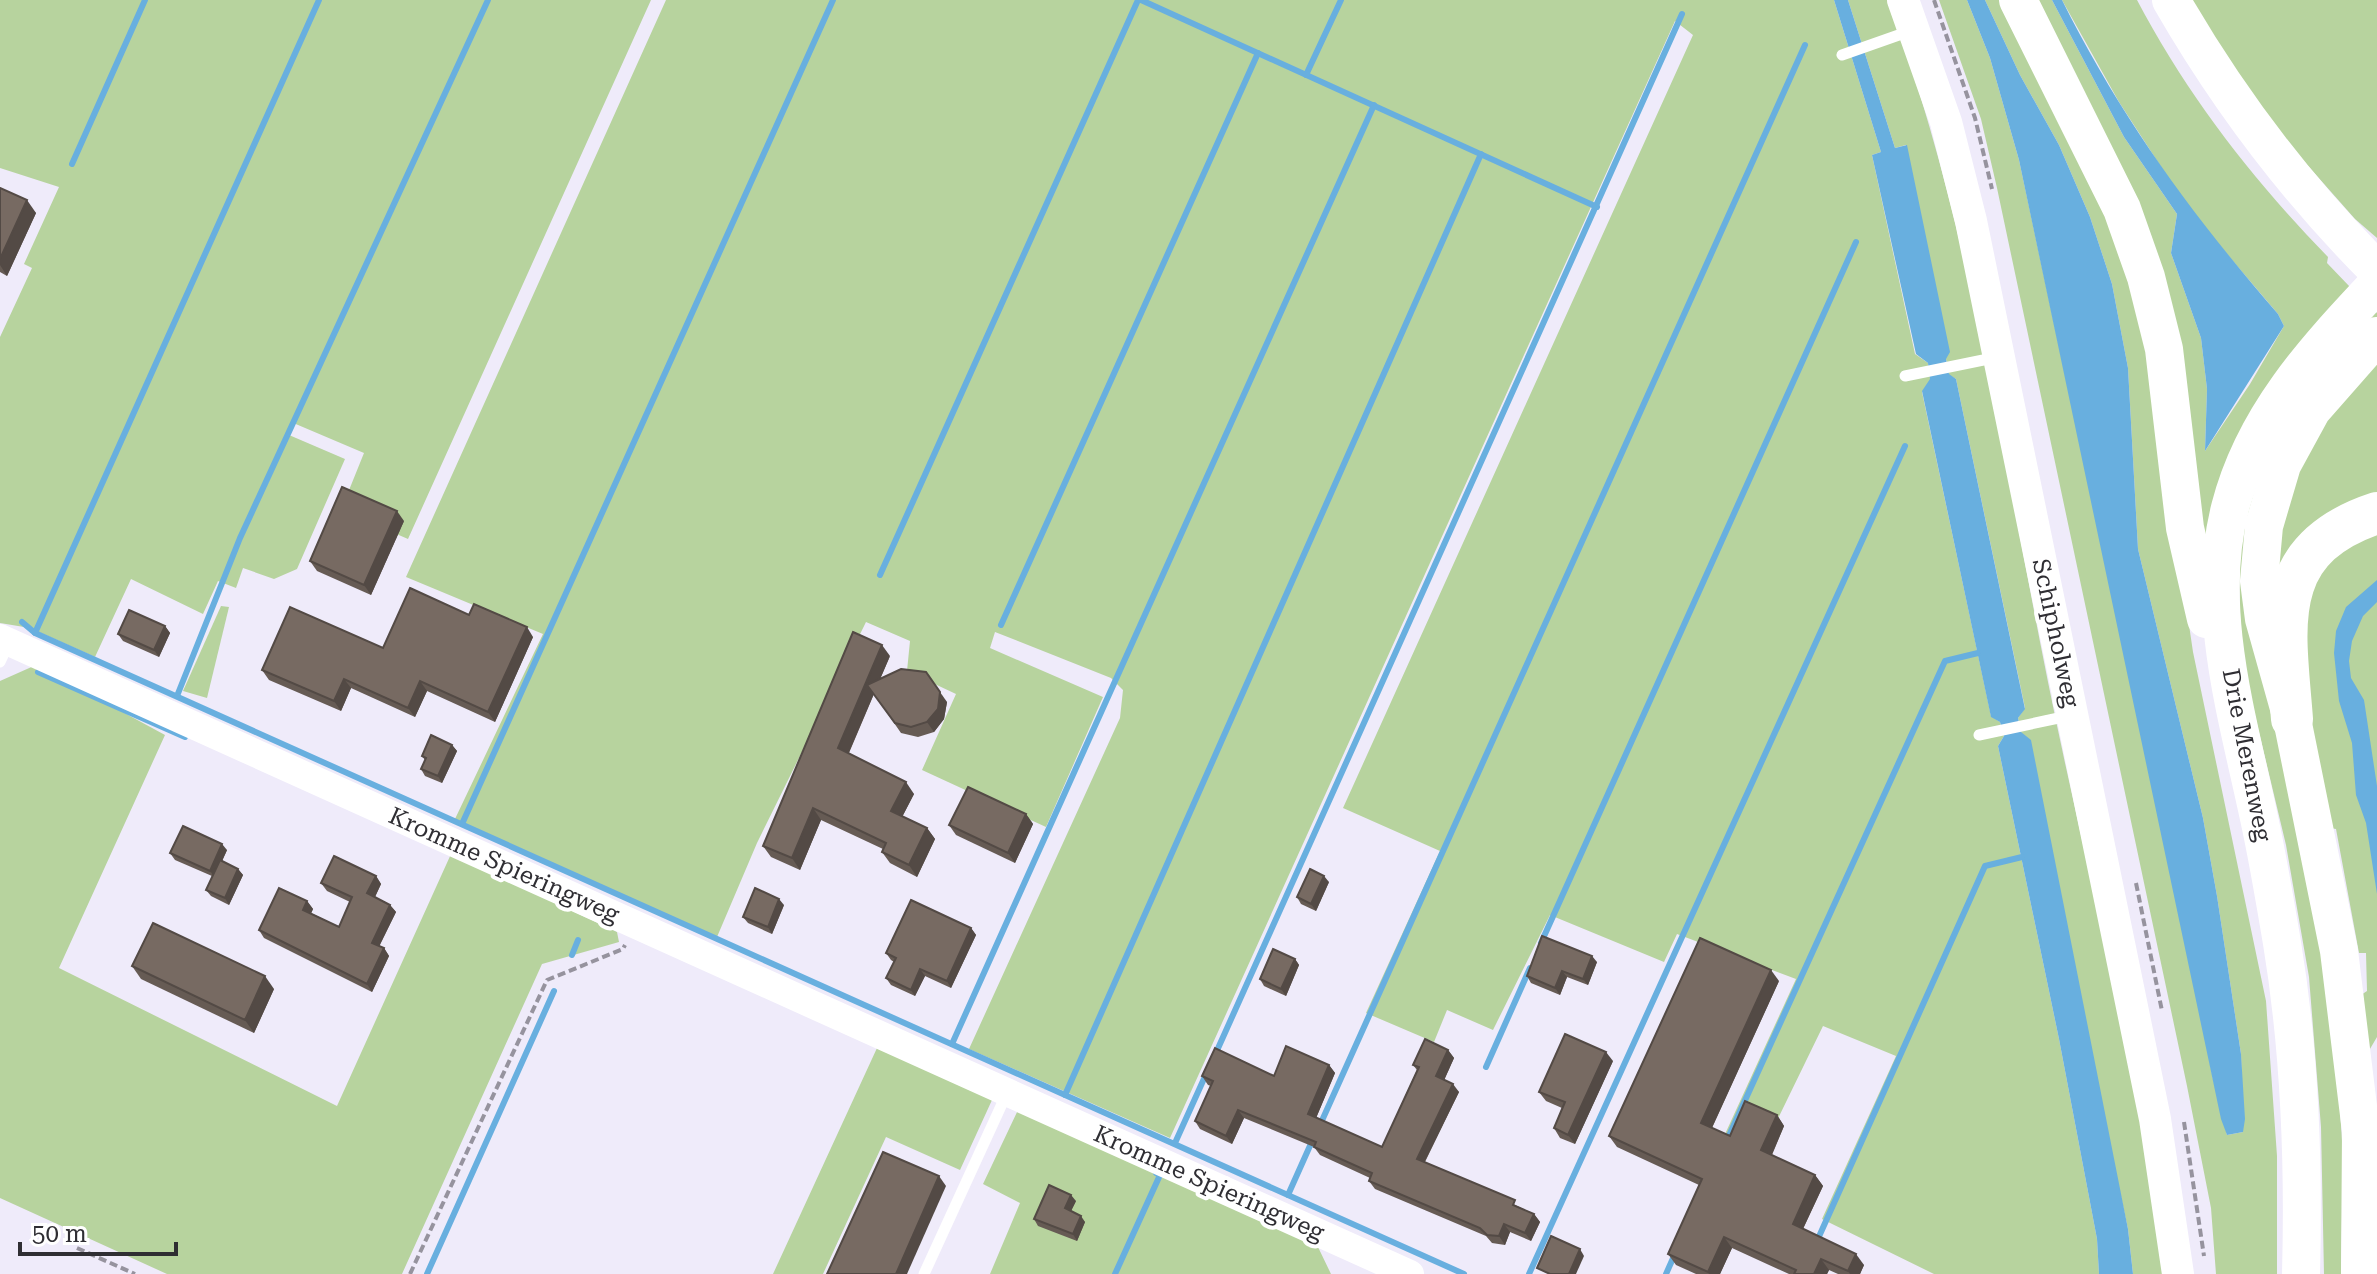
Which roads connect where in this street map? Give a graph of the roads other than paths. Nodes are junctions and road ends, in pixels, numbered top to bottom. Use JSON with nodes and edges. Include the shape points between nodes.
{"nodes":[{"id":1,"x":2018,"y":0,"type":"edge"},
{"id":2,"x":2171,"y":0,"type":"edge"},
{"id":3,"x":1909,"y":15,"type":"edge"},
{"id":4,"x":1846,"y":53,"type":"dead end"},
{"id":5,"x":2365,"y":258,"type":"edge"},
{"id":6,"x":2377,"y":284,"type":"edge"},
{"id":7,"x":2377,"y":336,"type":"edge"},
{"id":8,"x":1999,"y":357,"type":"junction"},
{"id":9,"x":1905,"y":376,"type":"dead end"},
{"id":10,"x":2377,"y":513,"type":"edge"},
{"id":11,"x":3,"y":647,"type":"edge"},
{"id":12,"x":2073,"y":715,"type":"junction"},
{"id":13,"x":2292,"y":719,"type":"junction"},
{"id":14,"x":1979,"y":735,"type":"dead end"},
{"id":15,"x":2246,"y":760,"type":"junction"},
{"id":16,"x":2377,"y":1054,"type":"edge"},
{"id":17,"x":1007,"y":1092,"type":"junction"},
{"id":18,"x":2361,"y":1131,"type":"junction"},
{"id":19,"x":924,"y":1274,"type":"edge"},
{"id":20,"x":1410,"y":1274,"type":"edge"},
{"id":21,"x":2178,"y":1274,"type":"edge"},
{"id":22,"x":2301,"y":1274,"type":"edge"},
{"id":23,"x":2360,"y":1274,"type":"edge"}],
"edges":[{"from":1,"to":15,"type":"highway","via":[[2122,209],[2146,277],[2166,362],[2194,575]]},
{"from":2,"to":5,"type":"highway","via":[[2265,143]]},
{"from":3,"to":4,"type":"lane","via":[[1865,47]]},
{"from":3,"to":8,"type":"main road","name":"Schipholweg","via":[[1946,122]]},
{"from":6,"to":15,"type":"highway","name":"Drie Merenweg","via":[[2301,366],[2269,414],[2246,457],[2230,506],[2220,568],[2221,618]]},
{"from":7,"to":13,"type":"highway","name":"Drie Merenweg","via":[[2296,436],[2264,526],[2259,581],[2264,619]]},
{"from":8,"to":9,"type":"lane"},
{"from":8,"to":12,"type":"main road","name":"Schipholweg"},
{"from":10,"to":13,"type":"highway","via":[[2341,528],[2322,543],[2291,591],[2284,619]]},
{"from":11,"to":17,"type":"street","name":"Kromme Spieringweg"},
{"from":12,"to":14,"type":"lane"},
{"from":12,"to":21,"type":"main road","name":"Schipholweg","via":[[2155,1119]]},
{"from":13,"to":18,"type":"highway","name":"Drie Merenweg","via":[[2339,951]]},
{"from":15,"to":22,"type":"highway","name":"Drie Merenweg","via":[[2292,1019],[2301,1129]]},
{"from":16,"to":18,"type":"highway"},
{"from":17,"to":19,"type":"lane"},
{"from":17,"to":20,"type":"street","name":"Kromme Spieringweg"},
{"from":18,"to":23,"type":"highway","name":"Drie Merenweg"}]}
